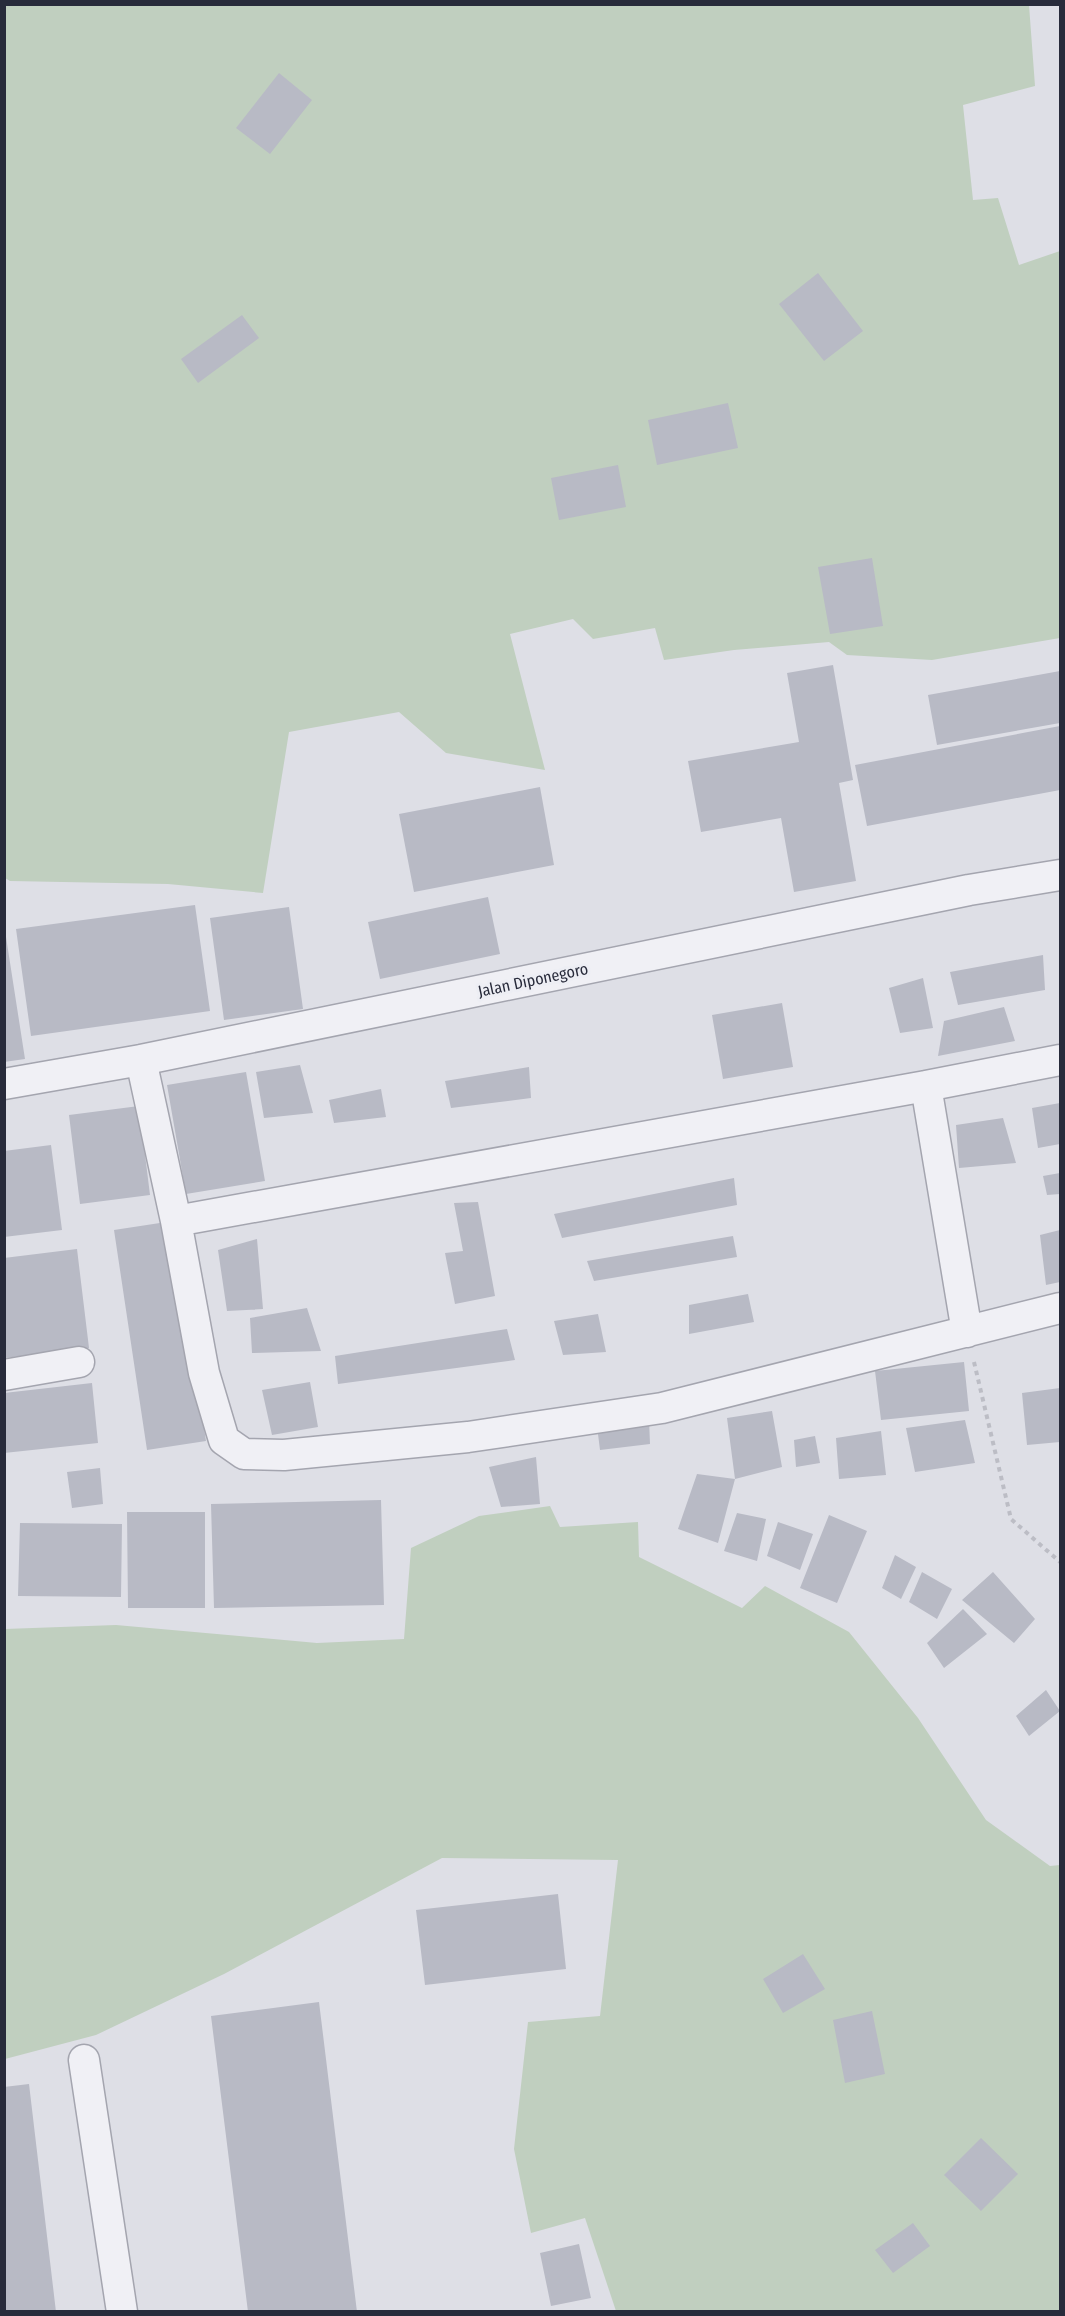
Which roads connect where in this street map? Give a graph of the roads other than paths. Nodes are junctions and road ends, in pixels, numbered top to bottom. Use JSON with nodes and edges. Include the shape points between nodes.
{"nodes":[{"id":1,"x":1060,"y":875,"type":"edge"},
{"id":2,"x":141,"y":1060,"type":"junction"},
{"id":3,"x":1060,"y":1060,"type":"edge"},
{"id":4,"x":4,"y":1084,"type":"edge"},
{"id":5,"x":926,"y":1086,"type":"junction"},
{"id":6,"x":176,"y":1221,"type":"junction"},
{"id":7,"x":1060,"y":1308,"type":"edge"},
{"id":8,"x":967,"y":1332,"type":"junction"},
{"id":9,"x":79,"y":1362,"type":"dead end"},
{"id":10,"x":4,"y":1375,"type":"edge"},
{"id":11,"x":84,"y":2060,"type":"dead end"},
{"id":12,"x":122,"y":2312,"type":"edge"}],
"edges":[{"from":1,"to":2,"type":"street","name":"Jalan Diponegoro","via":[[969,890]]},
{"from":2,"to":4,"type":"street","name":"Jalan Diponegoro"},
{"from":2,"to":6,"type":"street"},
{"from":3,"to":5,"type":"street"},
{"from":5,"to":6,"type":"street"},
{"from":5,"to":8,"type":"street"},
{"from":6,"to":8,"type":"street","via":[[204,1373],[224,1440],[244,1454],[284,1455],[468,1437],[662,1408]]},
{"from":7,"to":8,"type":"street"},
{"from":9,"to":10,"type":"street"},
{"from":11,"to":12,"type":"street"}]}
